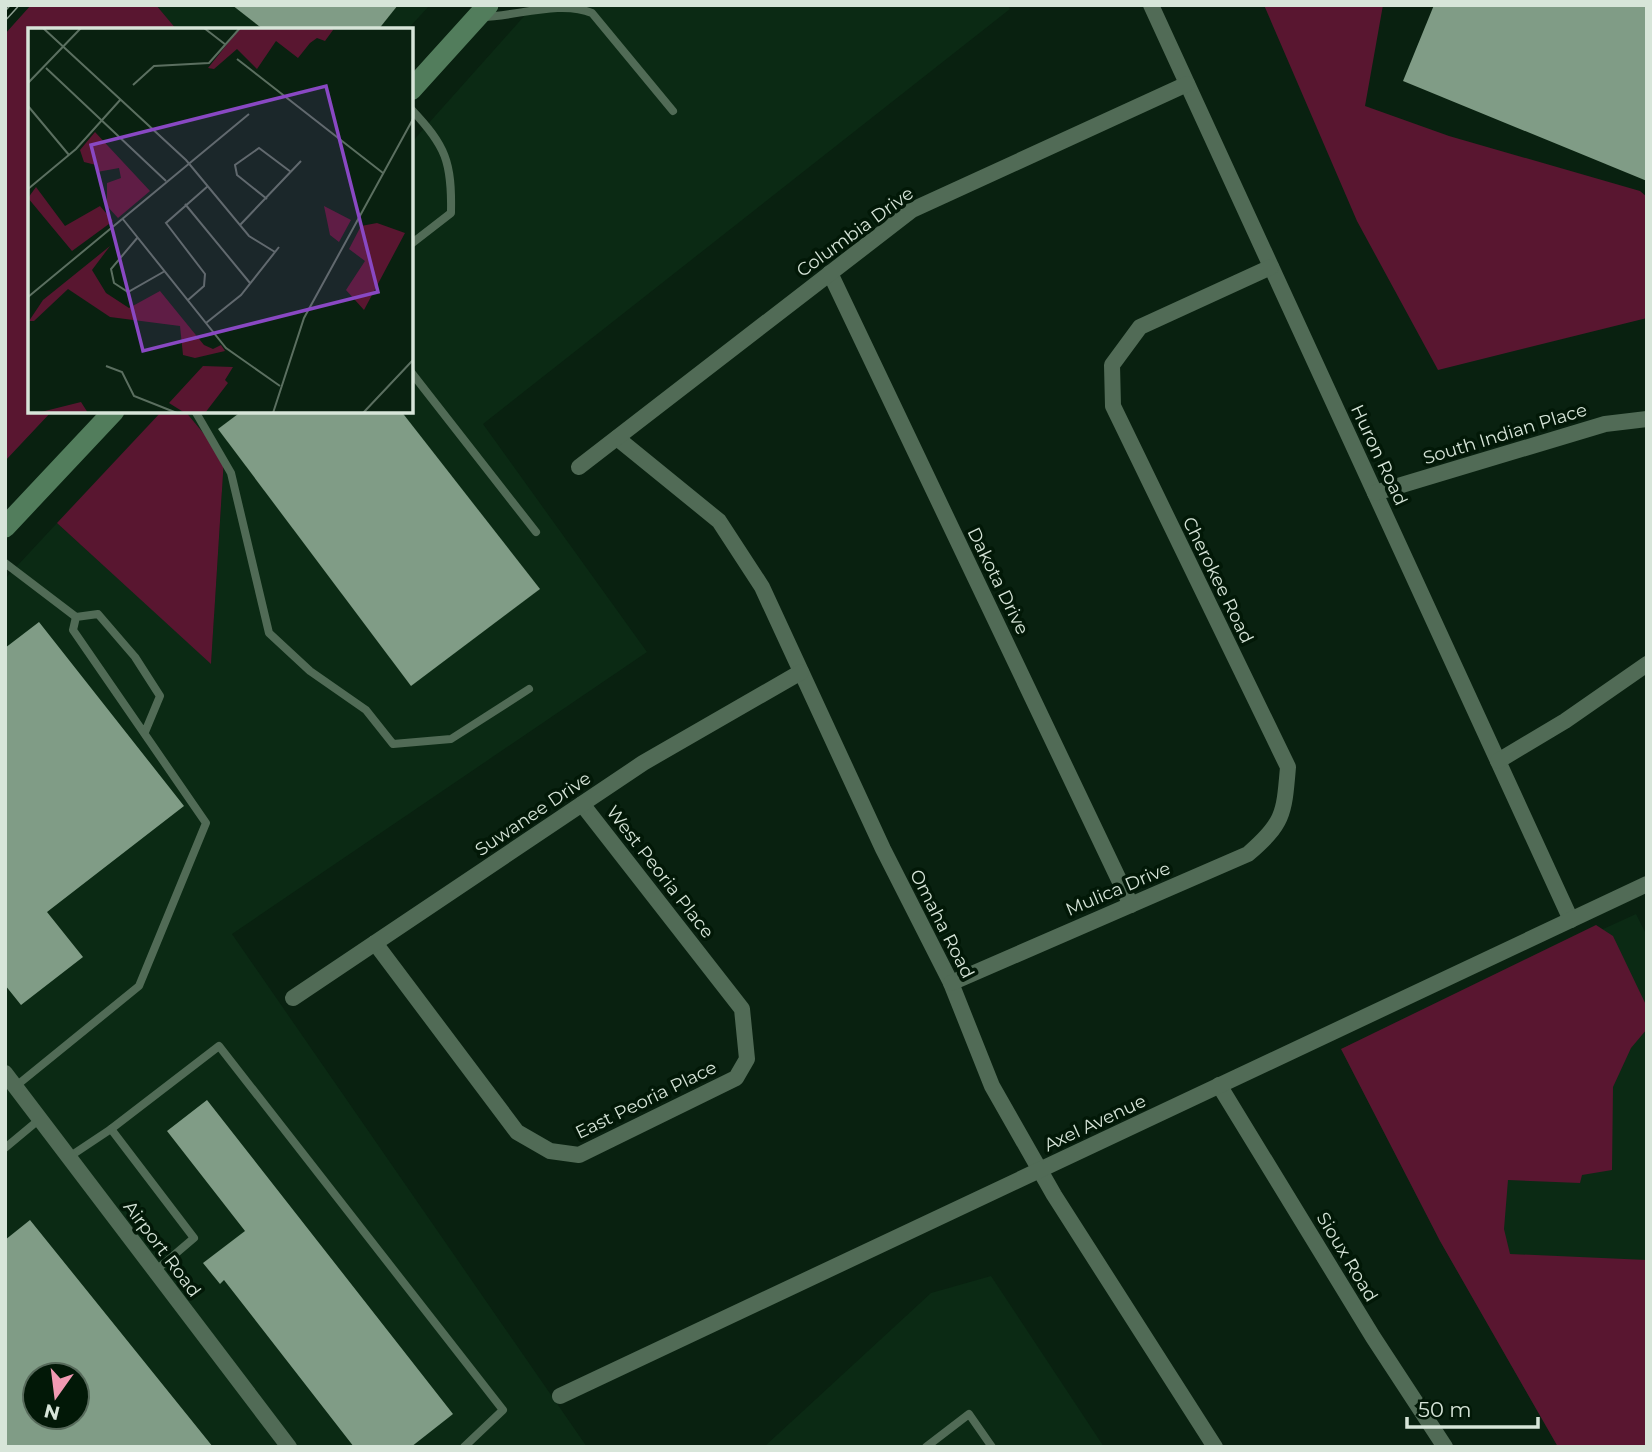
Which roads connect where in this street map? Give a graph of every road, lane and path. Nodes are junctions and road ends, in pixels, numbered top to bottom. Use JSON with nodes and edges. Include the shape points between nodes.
{"nodes":[{"id":1,"x":1151,"y":5,"type":"edge"},
{"id":2,"x":483,"y":11,"type":"edge"},
{"id":3,"x":1187,"y":84,"type":"junction"},
{"id":4,"x":413,"y":88,"type":"edge"},
{"id":5,"x":413,"y":111,"type":"edge"},
{"id":6,"x":673,"y":111,"type":"dead end"},
{"id":7,"x":413,"y":242,"type":"edge"},
{"id":8,"x":1271,"y":267,"type":"junction"},
{"id":9,"x":830,"y":274,"type":"junction"},
{"id":10,"x":413,"y":375,"type":"edge"},
{"id":11,"x":112,"y":413,"type":"edge"},
{"id":12,"x":196,"y":413,"type":"edge"},
{"id":13,"x":1647,"y":419,"type":"edge"},
{"id":14,"x":617,"y":438,"type":"junction"},
{"id":15,"x":579,"y":467,"type":"dead end"},
{"id":16,"x":1375,"y":493,"type":"junction"},
{"id":17,"x":5,"y":527,"type":"edge"},
{"id":18,"x":536,"y":531,"type":"dead end"},
{"id":19,"x":5,"y":563,"type":"edge"},
{"id":20,"x":76,"y":617,"type":"junction"},
{"id":21,"x":1647,"y":664,"type":"edge"},
{"id":22,"x":800,"y":672,"type":"junction"},
{"id":23,"x":529,"y":689,"type":"dead end"},
{"id":24,"x":145,"y":732,"type":"junction"},
{"id":25,"x":1498,"y":761,"type":"junction"},
{"id":26,"x":582,"y":804,"type":"junction"},
{"id":27,"x":1284,"y":811,"type":"joint"},
{"id":28,"x":1647,"y":884,"type":"edge"},
{"id":29,"x":1131,"y":905,"type":"junction"},
{"id":30,"x":1571,"y":920,"type":"junction"},
{"id":31,"x":375,"y":943,"type":"junction"},
{"id":32,"x":708,"y":963,"type":"joint"},
{"id":33,"x":951,"y":983,"type":"junction"},
{"id":34,"x":293,"y":998,"type":"dead end"},
{"id":35,"x":5,"y":1073,"type":"edge"},
{"id":36,"x":1219,"y":1085,"type":"junction"},
{"id":37,"x":16,"y":1086,"type":"junction"},
{"id":38,"x":41,"y":1118,"type":"junction"},
{"id":39,"x":111,"y":1129,"type":"junction"},
{"id":40,"x":5,"y":1148,"type":"edge"},
{"id":41,"x":69,"y":1157,"type":"junction"},
{"id":42,"x":1040,"y":1170,"type":"junction"},
{"id":43,"x":154,"y":1272,"type":"junction"},
{"id":44,"x":559,"y":1396,"type":"dead end"},
{"id":45,"x":289,"y":1447,"type":"edge"},
{"id":46,"x":464,"y":1447,"type":"edge"},
{"id":47,"x":926,"y":1447,"type":"edge"},
{"id":48,"x":992,"y":1447,"type":"edge"},
{"id":49,"x":1215,"y":1447,"type":"edge"},
{"id":50,"x":1446,"y":1447,"type":"edge"}],
"edges":[{"from":1,"to":3,"type":"street","name":"Huron Road"},
{"from":2,"to":4,"type":"main road"},
{"from":2,"to":6,"type":"lane","via":[[503,17],[537,9],[592,13]]},
{"from":3,"to":8,"type":"street","name":"Huron Road"},
{"from":3,"to":9,"type":"street","name":"Columbia Drive","via":[[912,210]]},
{"from":5,"to":7,"type":"lane","via":[[438,137],[452,178],[451,213]]},
{"from":8,"to":16,"type":"street","name":"Huron Road"},
{"from":8,"to":27,"type":"street","name":"Cherokee Road","via":[[1140,327],[1112,365],[1113,406],[1288,767]]},
{"from":9,"to":14,"type":"street","name":"Columbia Drive"},
{"from":9,"to":29,"type":"street","name":"Dakota Drive"},
{"from":10,"to":18,"type":"lane"},
{"from":11,"to":17,"type":"main road"},
{"from":12,"to":23,"type":"lane","via":[[231,473],[269,633],[310,671],[366,710],[393,744],[451,739]]},
{"from":13,"to":16,"type":"street","name":"South Indian Place","via":[[1605,424]]},
{"from":14,"to":15,"type":"street","name":"Columbia Drive"},
{"from":14,"to":22,"type":"street","name":"Omaha Road","via":[[719,521],[762,587]]},
{"from":16,"to":25,"type":"street","name":"Huron Road"},
{"from":19,"to":20,"type":"lane"},
{"from":20,"to":24,"type":"lane","via":[[73,630]]},
{"from":20,"to":24,"type":"lane","via":[[97,614],[135,657],[160,696]]},
{"from":21,"to":25,"type":"street"},
{"from":22,"to":26,"type":"street","name":"Suwanee Drive"},
{"from":22,"to":33,"type":"street","name":"Omaha Road"},
{"from":24,"to":37,"type":"lane","via":[[206,823],[139,986]]},
{"from":25,"to":30,"type":"street","name":"Huron Road"},
{"from":26,"to":31,"type":"street","name":"Suwanee Drive"},
{"from":26,"to":32,"type":"street","name":"West Peoria Place"},
{"from":27,"to":29,"type":"street","name":"Mulica Drive","via":[[1271,834],[1248,854]]},
{"from":28,"to":30,"type":"street","name":"Axel Avenue"},
{"from":29,"to":33,"type":"street","name":"Mulica Drive"},
{"from":30,"to":36,"type":"street","name":"Axel Avenue"},
{"from":31,"to":32,"type":"street","name":"East Peoria Place","via":[[517,1132],[566,1156],[579,1155],[736,1078],[747,1059],[743,1009]]},
{"from":31,"to":34,"type":"street","name":"Suwanee Drive"},
{"from":33,"to":42,"type":"street","name":"Omaha Road","via":[[992,1086]]},
{"from":35,"to":37,"type":"street","name":"Airport Road"},
{"from":36,"to":42,"type":"street","name":"Axel Avenue"},
{"from":36,"to":50,"type":"street","name":"Sioux Road"},
{"from":37,"to":38,"type":"street","name":"Airport Road"},
{"from":38,"to":40,"type":"lane"},
{"from":38,"to":41,"type":"street","name":"Airport Road"},
{"from":39,"to":41,"type":"lane"},
{"from":39,"to":43,"type":"lane","via":[[194,1238]]},
{"from":39,"to":46,"type":"lane","via":[[219,1046],[503,1409]]},
{"from":41,"to":43,"type":"street","name":"Airport Road"},
{"from":42,"to":44,"type":"street","name":"Axel Avenue"},
{"from":42,"to":49,"type":"street","name":"Omaha Road"},
{"from":43,"to":45,"type":"street","name":"Airport Road"},
{"from":47,"to":48,"type":"lane","via":[[969,1414]]}]}
